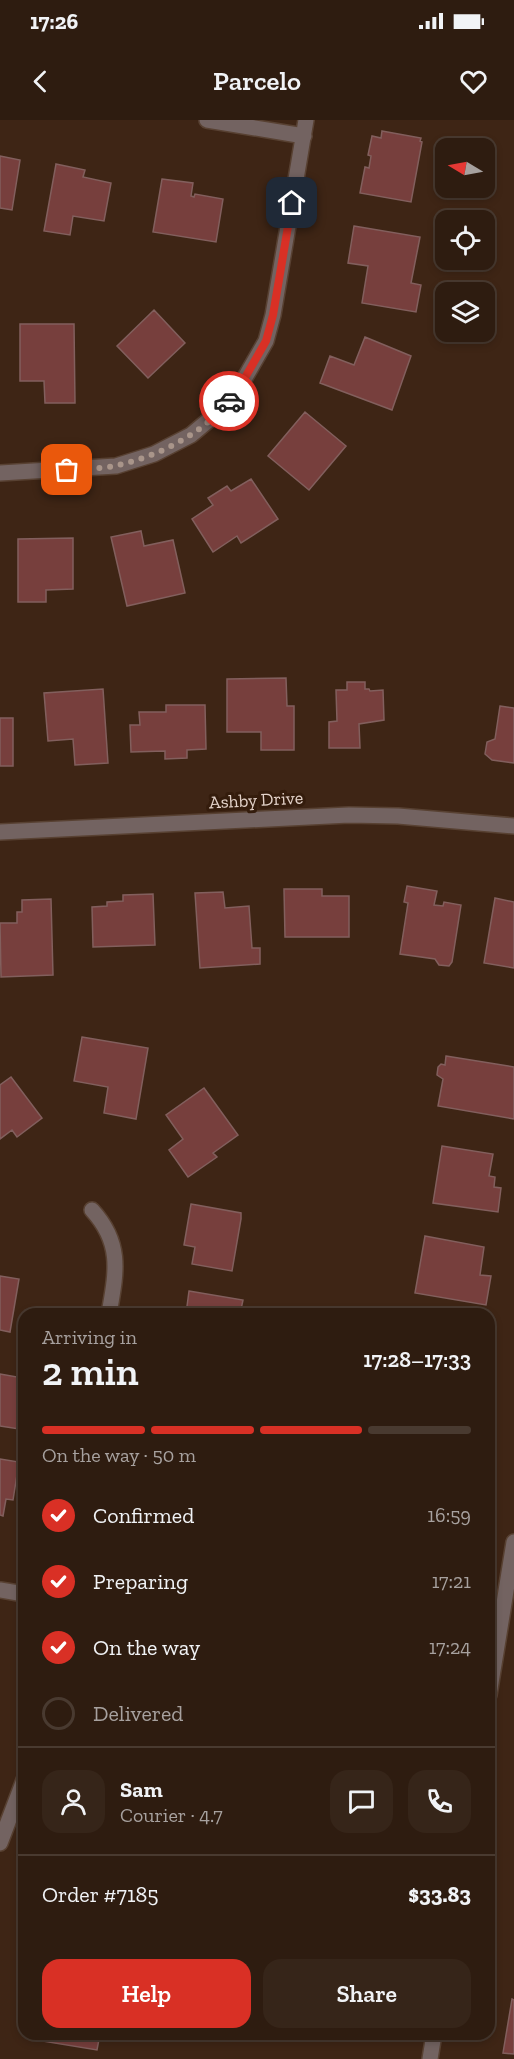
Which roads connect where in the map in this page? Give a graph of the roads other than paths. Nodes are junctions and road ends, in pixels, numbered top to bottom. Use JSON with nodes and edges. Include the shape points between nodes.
{"nodes":[{"id":1,"x":207,"y":120,"type":"edge"},
{"id":2,"x":306,"y":120,"type":"edge"},
{"id":3,"x":304,"y":136,"type":"junction"},
{"id":4,"x":0,"y":473,"type":"edge"},
{"id":5,"x":514,"y":826,"type":"edge"},
{"id":6,"x":0,"y":832,"type":"edge"},
{"id":7,"x":92,"y":1210,"type":"dead end"},
{"id":8,"x":110,"y":1308,"type":"edge"},
{"id":9,"x":514,"y":1542,"type":"edge"},
{"id":10,"x":0,"y":1590,"type":"edge"},
{"id":11,"x":18,"y":1593,"type":"edge"},
{"id":12,"x":495,"y":1658,"type":"edge"},
{"id":13,"x":18,"y":1796,"type":"edge"},
{"id":14,"x":0,"y":1843,"type":"edge"},
{"id":15,"x":433,"y":2040,"type":"edge"},
{"id":16,"x":430,"y":2059,"type":"edge"}],
"edges":[{"from":1,"to":3,"type":"street"},
{"from":2,"to":3,"type":"street"},
{"from":3,"to":4,"type":"street","via":[[266,341],[222,409],[191,435],[142,459],[103,468]]},
{"from":5,"to":6,"type":"street","name":"Ashby Drive","via":[[349,815]]},
{"from":7,"to":8,"type":"street","via":[[103,1222],[116,1258]]},
{"from":9,"to":12,"type":"street"},
{"from":10,"to":11,"type":"street"},
{"from":13,"to":14,"type":"street"},
{"from":15,"to":16,"type":"street"}]}
